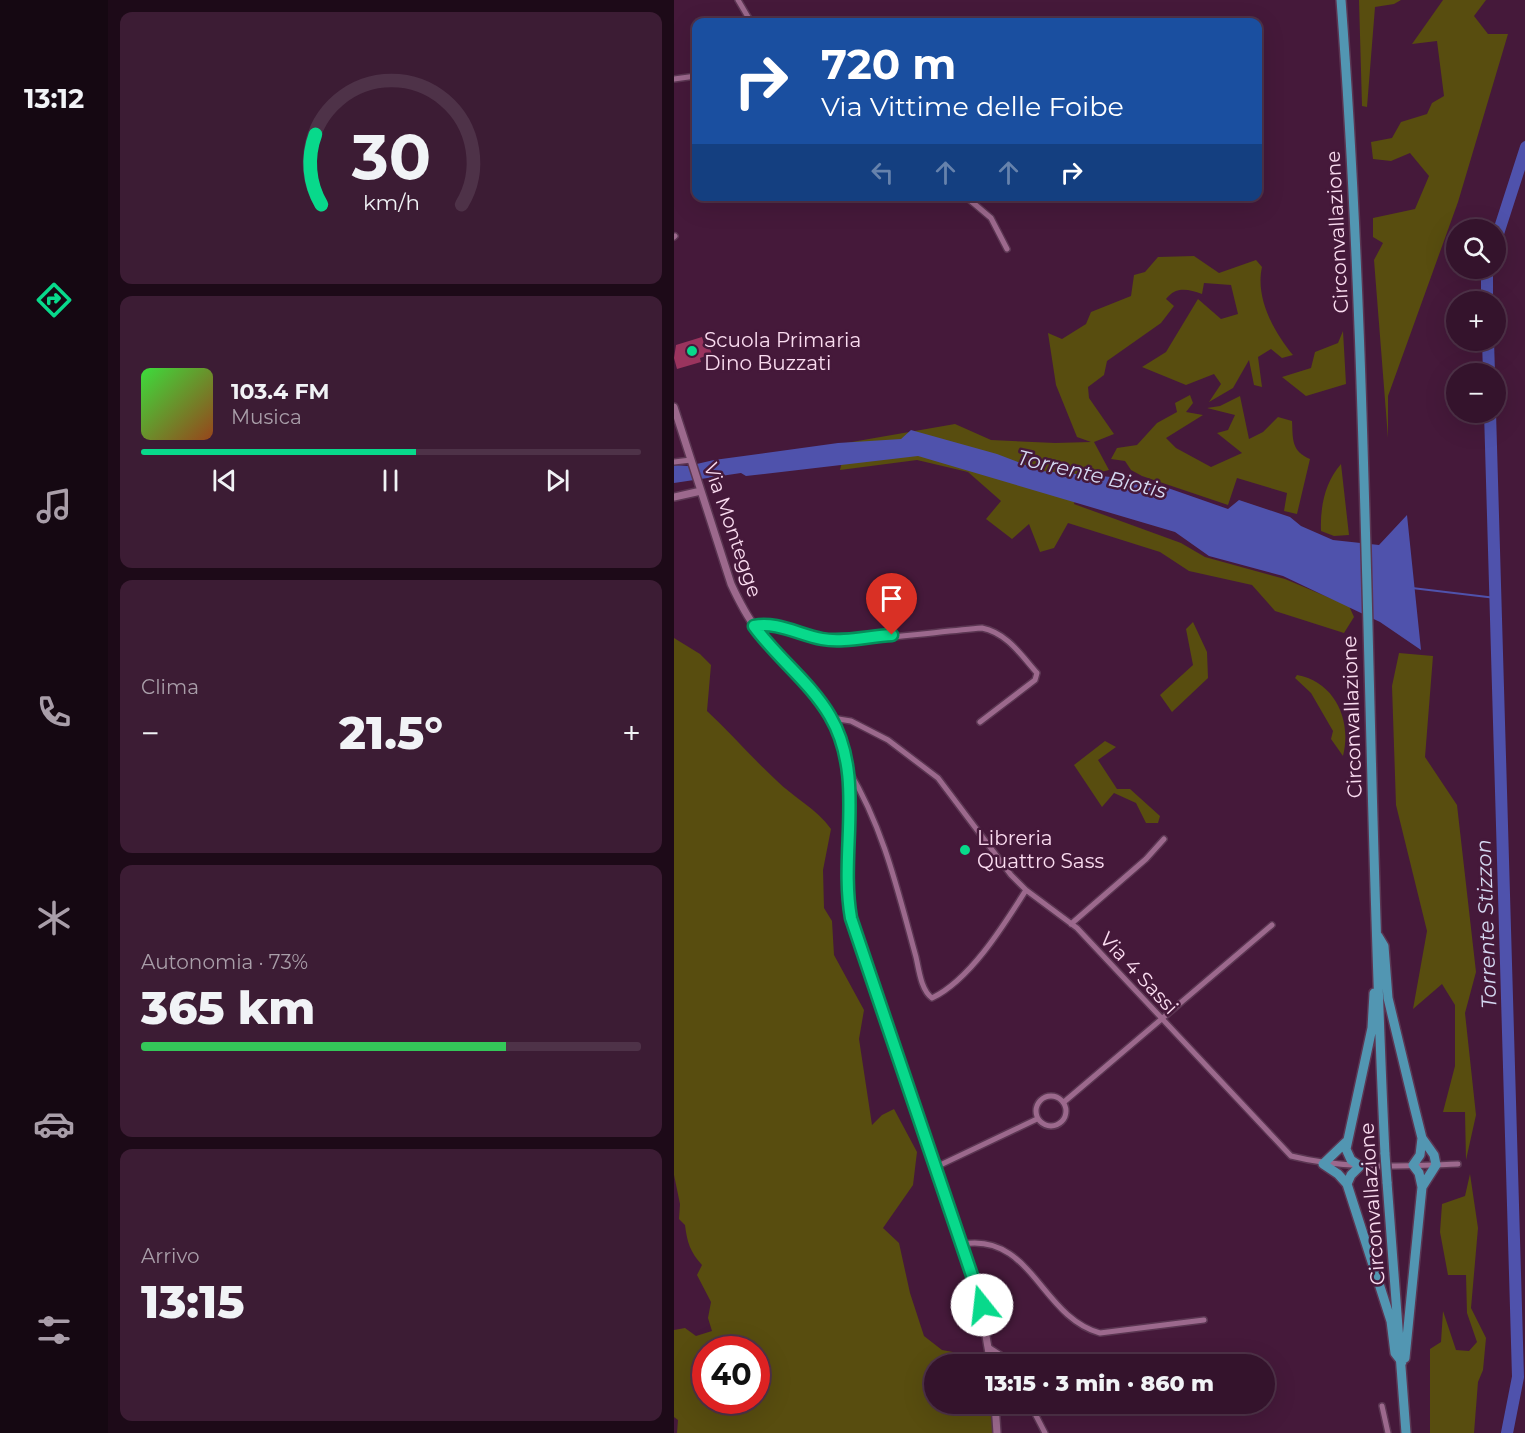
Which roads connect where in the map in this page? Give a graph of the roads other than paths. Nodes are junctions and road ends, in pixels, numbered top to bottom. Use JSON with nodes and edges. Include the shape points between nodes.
{"nodes":[{"id":1,"x":738,"y":0,"type":"edge"},
{"id":2,"x":1341,"y":0,"type":"edge"},
{"id":3,"x":749,"y":18,"type":"edge"},
{"id":4,"x":692,"y":77,"type":"edge"},
{"id":5,"x":674,"y":79,"type":"edge"},
{"id":6,"x":971,"y":201,"type":"edge"},
{"id":7,"x":1007,"y":249,"type":"dead end"},
{"id":8,"x":674,"y":407,"type":"edge"},
{"id":9,"x":674,"y":462,"type":"edge"},
{"id":10,"x":692,"y":463,"type":"junction"},
{"id":11,"x":701,"y":491,"type":"junction"},
{"id":12,"x":674,"y":496,"type":"edge"},
{"id":13,"x":754,"y":626,"type":"junction"},
{"id":14,"x":832,"y":718,"type":"junction"},
{"id":15,"x":980,"y":722,"type":"dead end"},
{"id":16,"x":848,"y":770,"type":"junction"},
{"id":17,"x":1164,"y":839,"type":"dead end"},
{"id":18,"x":1026,"y":890,"type":"junction"},
{"id":19,"x":1072,"y":924,"type":"junction"},
{"id":20,"x":1272,"y":925,"type":"dead end"},
{"id":21,"x":1377,"y":935,"type":"junction"},
{"id":22,"x":1161,"y":1018,"type":"junction"},
{"id":23,"x":1064,"y":1102,"type":"junction"},
{"id":24,"x":1037,"y":1119,"type":"junction"},
{"id":25,"x":1422,"y":1138,"type":"junction"},
{"id":26,"x":1348,"y":1139,"type":"junction"},
{"id":27,"x":1323,"y":1164,"type":"junction"},
{"id":28,"x":1436,"y":1164,"type":"junction"},
{"id":29,"x":1458,"y":1164,"type":"dead end"},
{"id":30,"x":1360,"y":1166,"type":"junction"},
{"id":31,"x":1413,"y":1166,"type":"junction"},
{"id":32,"x":936,"y":1167,"type":"junction"},
{"id":33,"x":1347,"y":1184,"type":"junction"},
{"id":34,"x":1422,"y":1187,"type":"junction"},
{"id":35,"x":963,"y":1244,"type":"junction"},
{"id":36,"x":1204,"y":1320,"type":"dead end"},
{"id":37,"x":990,"y":1348,"type":"junction"},
{"id":38,"x":990,"y":1354,"type":"edge"},
{"id":39,"x":998,"y":1354,"type":"edge"},
{"id":40,"x":1403,"y":1362,"type":"junction"},
{"id":41,"x":1382,"y":1406,"type":"dead end"},
{"id":42,"x":996,"y":1414,"type":"edge"},
{"id":43,"x":1036,"y":1414,"type":"edge"},
{"id":44,"x":997,"y":1433,"type":"edge"},
{"id":45,"x":1046,"y":1433,"type":"edge"},
{"id":46,"x":1388,"y":1433,"type":"edge"},
{"id":47,"x":1406,"y":1433,"type":"edge"}],
"edges":[{"from":1,"to":3,"type":"street"},
{"from":2,"to":21,"type":"highway","name":"Circonvallazione","via":[[1352,159]]},
{"from":4,"to":5,"type":"street"},
{"from":6,"to":7,"type":"street","via":[[991,218]]},
{"from":8,"to":10,"type":"street","name":"Via Montegge"},
{"from":9,"to":10,"type":"street"},
{"from":10,"to":11,"type":"street","name":"Via Montegge"},
{"from":11,"to":12,"type":"street"},
{"from":11,"to":13,"type":"street","name":"Via Montegge","via":[[731,584]]},
{"from":13,"to":14,"type":"street","name":"Via Montegge","via":[[818,696]]},
{"from":13,"to":15,"type":"street","via":[[779,627],[824,640],[982,628],[995,631],[1037,673],[1035,680]]},
{"from":14,"to":16,"type":"street","name":"Via Montegge"},
{"from":14,"to":18,"type":"street","name":"Via 4 Sassi","via":[[851,721],[888,740],[938,778]]},
{"from":16,"to":18,"type":"street","via":[[875,818],[926,994],[932,998],[943,993],[959,978],[1005,924]]},
{"from":16,"to":32,"type":"street","name":"Via Montegge","via":[[851,790],[846,867],[851,918]]},
{"from":17,"to":19,"type":"street"},
{"from":18,"to":19,"type":"street","name":"Via 4 Sassi"},
{"from":19,"to":22,"type":"street","name":"Via 4 Sassi"},
{"from":20,"to":22,"type":"street"},
{"from":21,"to":25,"type":"highway","via":[[1384,946],[1388,998]]},
{"from":21,"to":26,"type":"highway","via":[[1372,1028]]},
{"from":21,"to":40,"type":"highway","name":"Circonvallazione","bridge":true,"via":[[1385,1154]]},
{"from":22,"to":23,"type":"street"},
{"from":22,"to":27,"type":"street","name":"Via 4 Sassi","via":[[1291,1156]]},
{"from":23,"to":24,"type":"street","via":[[1057,1096],[1039,1101]]},
{"from":23,"to":24,"type":"street","via":[[1067,1115],[1060,1125],[1047,1127]]},
{"from":24,"to":32,"type":"street"},
{"from":25,"to":28,"type":"highway"},
{"from":25,"to":31,"type":"highway","via":[[1420,1155]]},
{"from":26,"to":27,"type":"highway"},
{"from":26,"to":30,"type":"highway","via":[[1348,1155]]},
{"from":27,"to":30,"type":"street","name":"Via 4 Sassi"},
{"from":27,"to":33,"type":"highway"},
{"from":28,"to":29,"type":"street","name":"Via 4 Sassi"},
{"from":28,"to":31,"type":"street","name":"Via 4 Sassi"},
{"from":28,"to":34,"type":"highway"},
{"from":30,"to":31,"type":"street","name":"Via 4 Sassi"},
{"from":30,"to":33,"type":"highway"},
{"from":31,"to":34,"type":"highway"},
{"from":32,"to":35,"type":"street","name":"Via Montegge"},
{"from":33,"to":40,"type":"highway","via":[[1391,1321],[1395,1353]]},
{"from":34,"to":40,"type":"highway","via":[[1407,1355]]},
{"from":35,"to":36,"type":"street","via":[[979,1241],[1009,1252],[1064,1313],[1086,1329],[1100,1333]]},
{"from":35,"to":37,"type":"street","name":"Via Montegge"},
{"from":37,"to":38,"type":"street","name":"Via Montegge"},
{"from":37,"to":39,"type":"street"},
{"from":40,"to":47,"type":"highway","name":"Circonvallazione"},
{"from":41,"to":46,"type":"street"},
{"from":42,"to":44,"type":"street"},
{"from":43,"to":45,"type":"street"}]}
